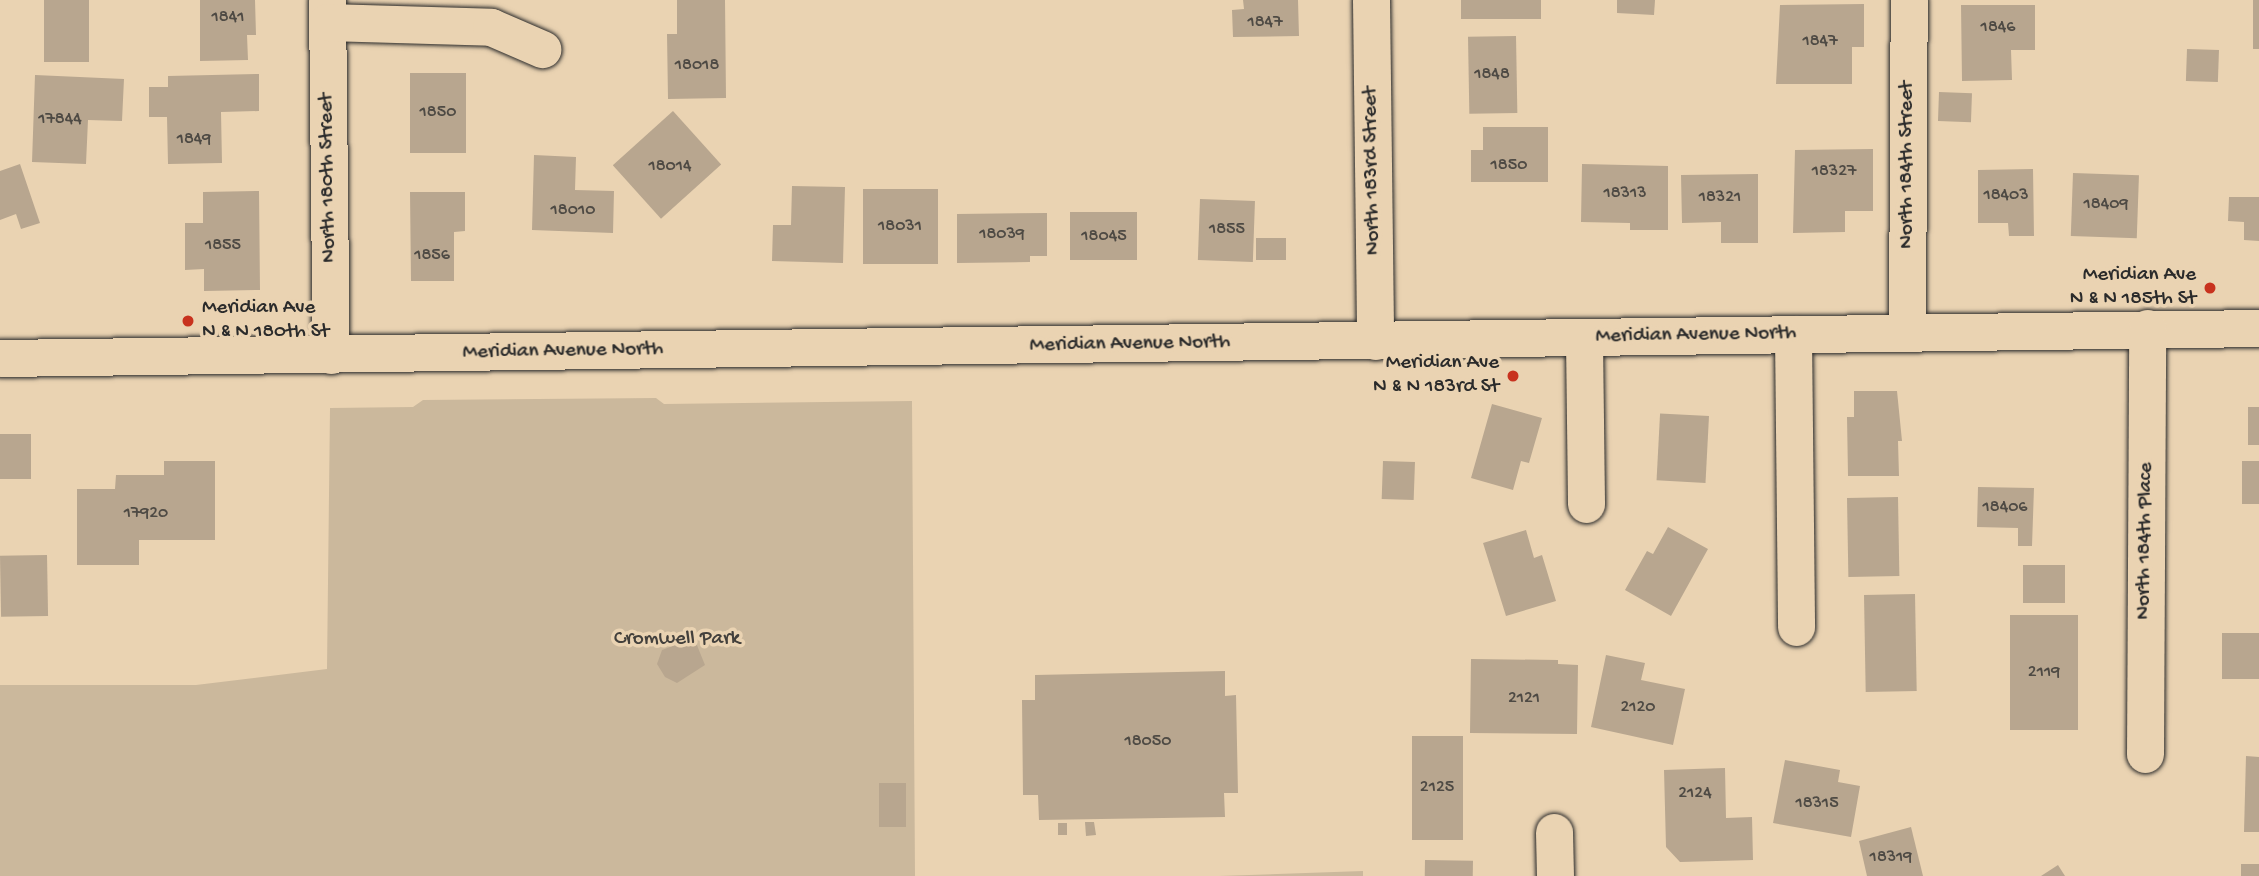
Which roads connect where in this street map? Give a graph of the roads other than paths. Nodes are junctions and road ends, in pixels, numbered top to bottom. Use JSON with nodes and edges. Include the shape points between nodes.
{"nodes":[{"id":1,"x":1371,"y":0,"type":"edge"},
{"id":2,"x":1909,"y":0,"type":"edge"},
{"id":3,"x":327,"y":11,"type":"edge"},
{"id":4,"x":542,"y":49,"type":"dead end"},
{"id":5,"x":2147,"y":328,"type":"junction"},
{"id":6,"x":2259,"y":328,"type":"edge"},
{"id":7,"x":1907,"y":331,"type":"junction"},
{"id":8,"x":1793,"y":334,"type":"junction"},
{"id":9,"x":1584,"y":339,"type":"junction"},
{"id":10,"x":1375,"y":341,"type":"junction"},
{"id":11,"x":331,"y":355,"type":"junction"},
{"id":12,"x":0,"y":358,"type":"edge"},
{"id":13,"x":1586,"y":504,"type":"dead end"},
{"id":14,"x":1796,"y":627,"type":"dead end"},
{"id":15,"x":2145,"y":754,"type":"dead end"},
{"id":16,"x":1554,"y":832,"type":"dead end"},
{"id":17,"x":1555,"y":876,"type":"edge"}],
"edges":[{"from":1,"to":10,"type":"street","name":"North 183rd Street"},
{"from":2,"to":7,"type":"street","name":"North 184th Street"},
{"from":3,"to":4,"type":"street","via":[[491,27]]},
{"from":3,"to":11,"type":"street","name":"North 180th Street"},
{"from":5,"to":6,"type":"street","name":"Meridian Avenue North"},
{"from":5,"to":7,"type":"street","name":"Meridian Avenue North"},
{"from":5,"to":15,"type":"street","name":"North 184th Place"},
{"from":7,"to":8,"type":"street","name":"Meridian Avenue North"},
{"from":8,"to":9,"type":"street","name":"Meridian Avenue North"},
{"from":8,"to":14,"type":"street"},
{"from":9,"to":10,"type":"street","name":"Meridian Avenue North"},
{"from":9,"to":13,"type":"street"},
{"from":10,"to":11,"type":"street","name":"Meridian Avenue North"},
{"from":11,"to":12,"type":"street","name":"Meridian Avenue North"},
{"from":16,"to":17,"type":"street"}]}
